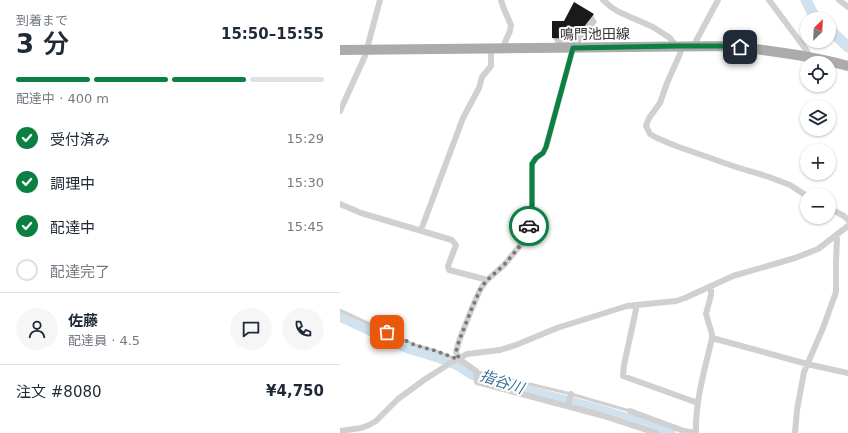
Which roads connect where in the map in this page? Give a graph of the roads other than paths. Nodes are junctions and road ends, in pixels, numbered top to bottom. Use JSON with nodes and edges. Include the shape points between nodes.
{"nodes":[{"id":1,"x":380,"y":0,"type":"edge"},
{"id":2,"x":501,"y":0,"type":"edge"},
{"id":3,"x":603,"y":0,"type":"edge"},
{"id":4,"x":718,"y":0,"type":"edge"},
{"id":5,"x":769,"y":0,"type":"edge"},
{"id":6,"x":839,"y":0,"type":"edge"},
{"id":7,"x":848,"y":7,"type":"edge"},
{"id":8,"x":679,"y":46,"type":"junction"},
{"id":9,"x":695,"y":46,"type":"junction"},
{"id":10,"x":573,"y":48,"type":"junction"},
{"id":11,"x":491,"y":49,"type":"junction"},
{"id":12,"x":502,"y":49,"type":"junction"},
{"id":13,"x":340,"y":50,"type":"edge"},
{"id":14,"x":367,"y":50,"type":"junction"},
{"id":15,"x":809,"y":56,"type":"joint"},
{"id":16,"x":836,"y":63,"type":"edge"},
{"id":17,"x":848,"y":66,"type":"edge"},
{"id":18,"x":340,"y":111,"type":"edge"},
{"id":19,"x":800,"y":191,"type":"edge"},
{"id":20,"x":340,"y":204,"type":"edge"},
{"id":21,"x":836,"y":212,"type":"edge"},
{"id":22,"x":848,"y":220,"type":"edge"},
{"id":23,"x":848,"y":226,"type":"edge"},
{"id":24,"x":421,"y":230,"type":"junction"},
{"id":25,"x":836,"y":235,"type":"junction"},
{"id":26,"x":486,"y":281,"type":"junction"},
{"id":27,"x":711,"y":287,"type":"junction"},
{"id":28,"x":637,"y":304,"type":"junction"},
{"id":29,"x":340,"y":310,"type":"edge"},
{"id":30,"x":712,"y":338,"type":"junction"},
{"id":31,"x":457,"y":359,"type":"junction"},
{"id":32,"x":807,"y":364,"type":"junction"},
{"id":33,"x":848,"y":373,"type":"edge"},
{"id":34,"x":476,"y":374,"type":"junction"},
{"id":35,"x":571,"y":395,"type":"junction"},
{"id":36,"x":698,"y":403,"type":"junction"},
{"id":37,"x":568,"y":405,"type":"junction"},
{"id":38,"x":630,"y":412,"type":"joint"},
{"id":39,"x":340,"y":431,"type":"edge"},
{"id":40,"x":361,"y":431,"type":"edge"},
{"id":41,"x":656,"y":433,"type":"edge"},
{"id":42,"x":696,"y":433,"type":"edge"},
{"id":43,"x":795,"y":433,"type":"edge"}],
"edges":[{"from":1,"to":14,"type":"street"},
{"from":2,"to":12,"type":"street","via":[[511,25]]},
{"from":3,"to":8,"type":"street","via":[[619,12],[653,27]]},
{"from":4,"to":9,"type":"street"},
{"from":5,"to":15,"type":"street"},
{"from":6,"to":7,"type":"street"},
{"from":8,"to":9,"type":"main road","name":"鳴門池田線"},
{"from":8,"to":10,"type":"main road","name":"鳴門池田線"},
{"from":8,"to":19,"type":"street","via":[[680,54],[660,103],[646,126],[650,134],[676,146],[790,185]]},
{"from":9,"to":15,"type":"main road","name":"鳴門池田線","via":[[727,46]]},
{"from":10,"to":12,"type":"main road","name":"鳴門池田線"},
{"from":10,"to":26,"type":"street","via":[[546,147],[532,164],[532,205],[527,233],[524,241],[504,265]]},
{"from":11,"to":12,"type":"main road","name":"鳴門池田線"},
{"from":11,"to":14,"type":"main road","name":"鳴門池田線"},
{"from":11,"to":24,"type":"street","via":[[490,66],[482,77],[464,118]]},
{"from":13,"to":14,"type":"main road","name":"鳴門池田線"},
{"from":14,"to":18,"type":"street"},
{"from":16,"to":17,"type":"main road","name":"鳴門池田線"},
{"from":20,"to":24,"type":"street","via":[[361,213]]},
{"from":21,"to":22,"type":"street"},
{"from":23,"to":25,"type":"street"},
{"from":24,"to":26,"type":"street","via":[[452,240],[456,245],[448,266],[449,270]]},
{"from":25,"to":27,"type":"street","via":[[818,249],[806,254],[733,276]]},
{"from":25,"to":32,"type":"street","via":[[836,292]]},
{"from":26,"to":31,"type":"street","via":[[459,341]]},
{"from":27,"to":28,"type":"street","via":[[676,301]]},
{"from":27,"to":30,"type":"street","via":[[706,314]]},
{"from":28,"to":31,"type":"street","via":[[557,328],[500,350],[468,354]]},
{"from":28,"to":36,"type":"street","via":[[623,376]]},
{"from":29,"to":31,"type":"lane","via":[[415,345]]},
{"from":30,"to":32,"type":"street"},
{"from":30,"to":36,"type":"street"},
{"from":31,"to":34,"type":"street"},
{"from":31,"to":40,"type":"street","via":[[398,399],[376,421]]},
{"from":32,"to":33,"type":"street"},
{"from":32,"to":43,"type":"street","via":[[800,389]]},
{"from":34,"to":35,"type":"lane","via":[[513,380]]},
{"from":34,"to":37,"type":"street","via":[[477,382]]},
{"from":35,"to":37,"type":"street"},
{"from":35,"to":38,"type":"lane"},
{"from":36,"to":42,"type":"street"},
{"from":37,"to":41,"type":"street"},
{"from":38,"to":42,"type":"street"},
{"from":39,"to":40,"type":"street"}]}
